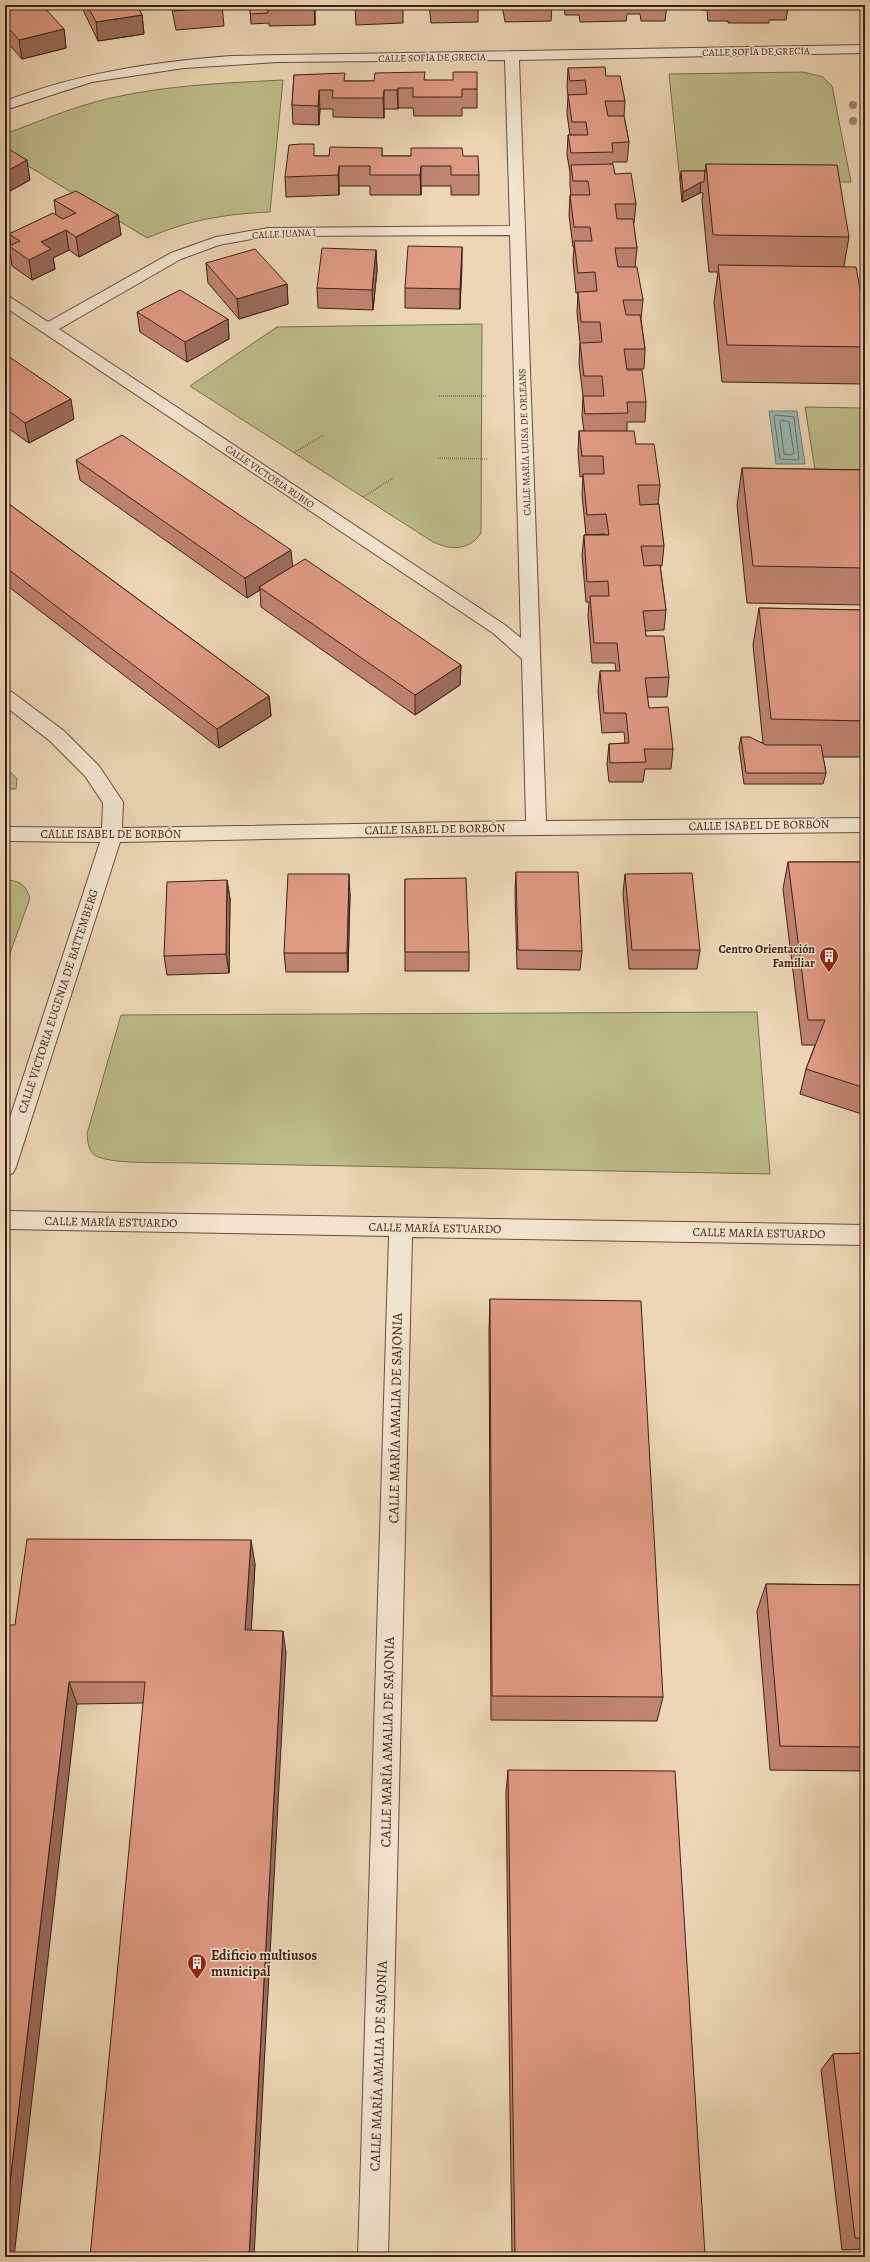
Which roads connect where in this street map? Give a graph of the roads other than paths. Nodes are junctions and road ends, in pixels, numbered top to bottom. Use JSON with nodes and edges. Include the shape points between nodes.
{"nodes":[{"id":1,"x":865,"y":49,"type":"edge"},
{"id":2,"x":512,"y":56,"type":"junction"},
{"id":3,"x":5,"y":106,"type":"edge"},
{"id":4,"x":518,"y":230,"type":"junction"},
{"id":5,"x":5,"y":300,"type":"edge"},
{"id":6,"x":49,"y":328,"type":"junction"},
{"id":7,"x":531,"y":657,"type":"junction"},
{"id":8,"x":5,"y":696,"type":"edge"},
{"id":9,"x":865,"y":824,"type":"edge"},
{"id":10,"x":536,"y":827,"type":"junction"},
{"id":11,"x":5,"y":834,"type":"edge"},
{"id":12,"x":112,"y":835,"type":"junction"},
{"id":13,"x":5,"y":1167,"type":"edge"},
{"id":14,"x":5,"y":1220,"type":"edge"},
{"id":15,"x":401,"y":1227,"type":"junction"},
{"id":16,"x":865,"y":1235,"type":"edge"},
{"id":17,"x":373,"y":2257,"type":"edge"}],
"edges":[{"from":1,"to":2,"type":"street","name":"CALLE SOFÍA DE GRECIA"},
{"from":2,"to":3,"type":"street","name":"CALLE SOFÍA DE GRECIA","via":[[235,59],[92,78],[48,90]]},
{"from":2,"to":4,"type":"street","name":"CALLE MARÍA LUISA DE ORLEANS"},
{"from":4,"to":6,"type":"street","name":"CALLE JUANA I","via":[[268,232],[216,241],[176,256]]},
{"from":4,"to":7,"type":"street","name":"CALLE MARÍA LUISA DE ORLEANS"},
{"from":5,"to":6,"type":"street","name":"CALLE VICTORIA RUBIO"},
{"from":6,"to":7,"type":"street","name":"CALLE VICTORIA RUBIO","via":[[499,629]]},
{"from":7,"to":10,"type":"street","name":"CALLE MARÍA LUISA DE ORLEANS"},
{"from":8,"to":12,"type":"street","name":"CALLE VICTORIA EUGENIA DE BATTEMBERG","via":[[57,736],[92,771],[113,802]]},
{"from":9,"to":10,"type":"street","name":"CALLE ISABEL DE BORBÓN"},
{"from":10,"to":12,"type":"street","name":"CALLE ISABEL DE BORBÓN"},
{"from":11,"to":12,"type":"street","name":"CALLE ISABEL DE BORBÓN"},
{"from":12,"to":13,"type":"street","name":"CALLE VICTORIA EUGENIA DE BATTEMBERG"},
{"from":14,"to":15,"type":"street","name":"CALLE MARÍA ESTUARDO"},
{"from":15,"to":16,"type":"street","name":"CALLE MARÍA ESTUARDO"},
{"from":15,"to":17,"type":"street","name":"CALLE MARÍA AMALIA DE SAJONIA"}]}
